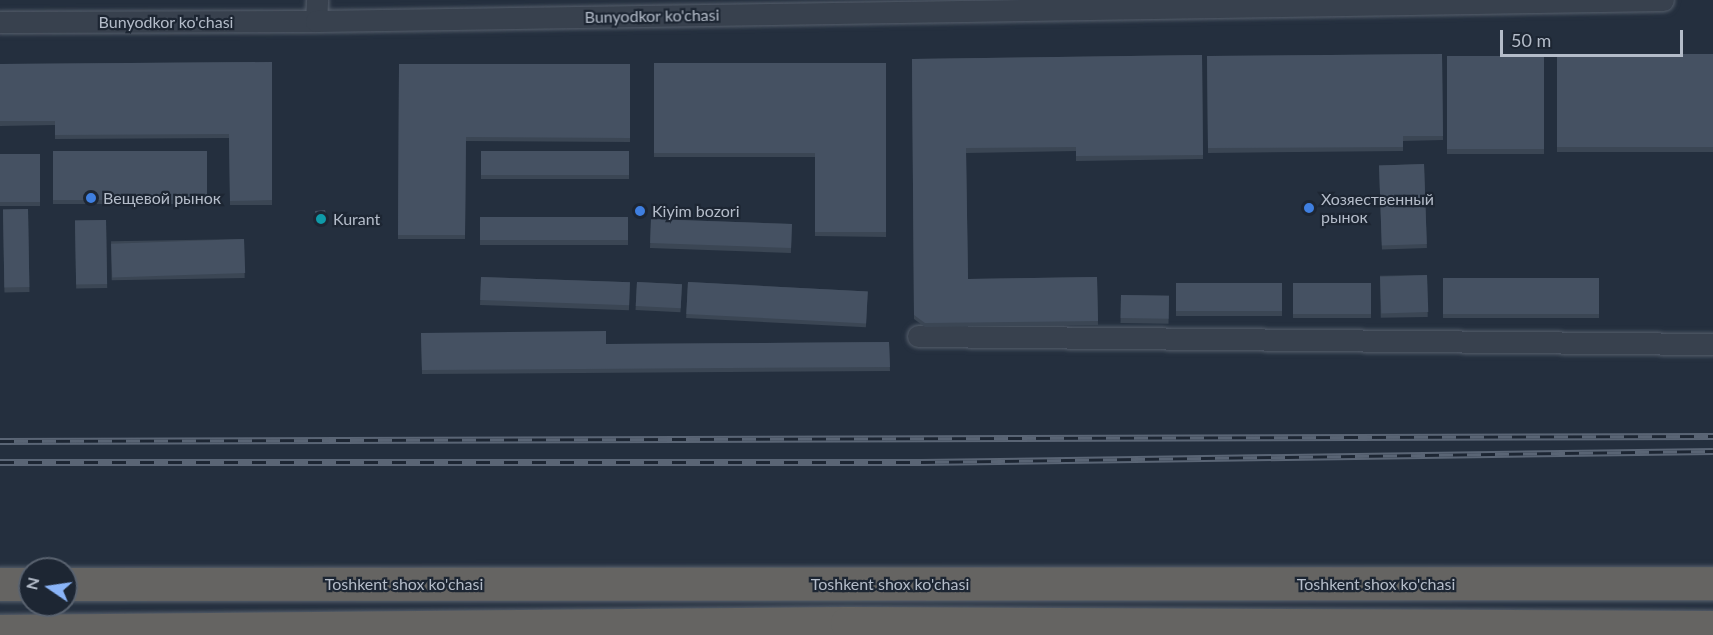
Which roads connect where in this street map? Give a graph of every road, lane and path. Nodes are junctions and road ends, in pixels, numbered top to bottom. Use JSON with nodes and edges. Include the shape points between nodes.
{"nodes":[{"id":1,"x":317,"y":0,"type":"edge"},
{"id":2,"x":1663,"y":0,"type":"edge"},
{"id":3,"x":316,"y":21,"type":"junction"},
{"id":4,"x":0,"y":22,"type":"edge"},
{"id":5,"x":918,"y":336,"type":"dead end"},
{"id":6,"x":1713,"y":344,"type":"edge"},
{"id":7,"x":1713,"y":583,"type":"edge"},
{"id":8,"x":0,"y":584,"type":"edge"},
{"id":9,"x":18,"y":584,"type":"edge"},
{"id":10,"x":78,"y":584,"type":"edge"},
{"id":11,"x":1713,"y":627,"type":"edge"},
{"id":12,"x":848,"y":629,"type":"edge"},
{"id":13,"x":0,"y":631,"type":"edge"},
{"id":14,"x":1478,"y":631,"type":"edge"}],
"edges":[{"from":1,"to":3,"type":"street"},
{"from":2,"to":3,"type":"street","name":"Bunyodkor ko'chasi"},
{"from":3,"to":4,"type":"street","name":"Bunyodkor ko'chasi"},
{"from":5,"to":6,"type":"street"},
{"from":7,"to":10,"type":"highway","name":"Toshkent shox ko'chasi"},
{"from":8,"to":9,"type":"highway"},
{"from":11,"to":14,"type":"highway"},
{"from":12,"to":13,"type":"highway"},
{"from":12,"to":14,"type":"highway"}]}
